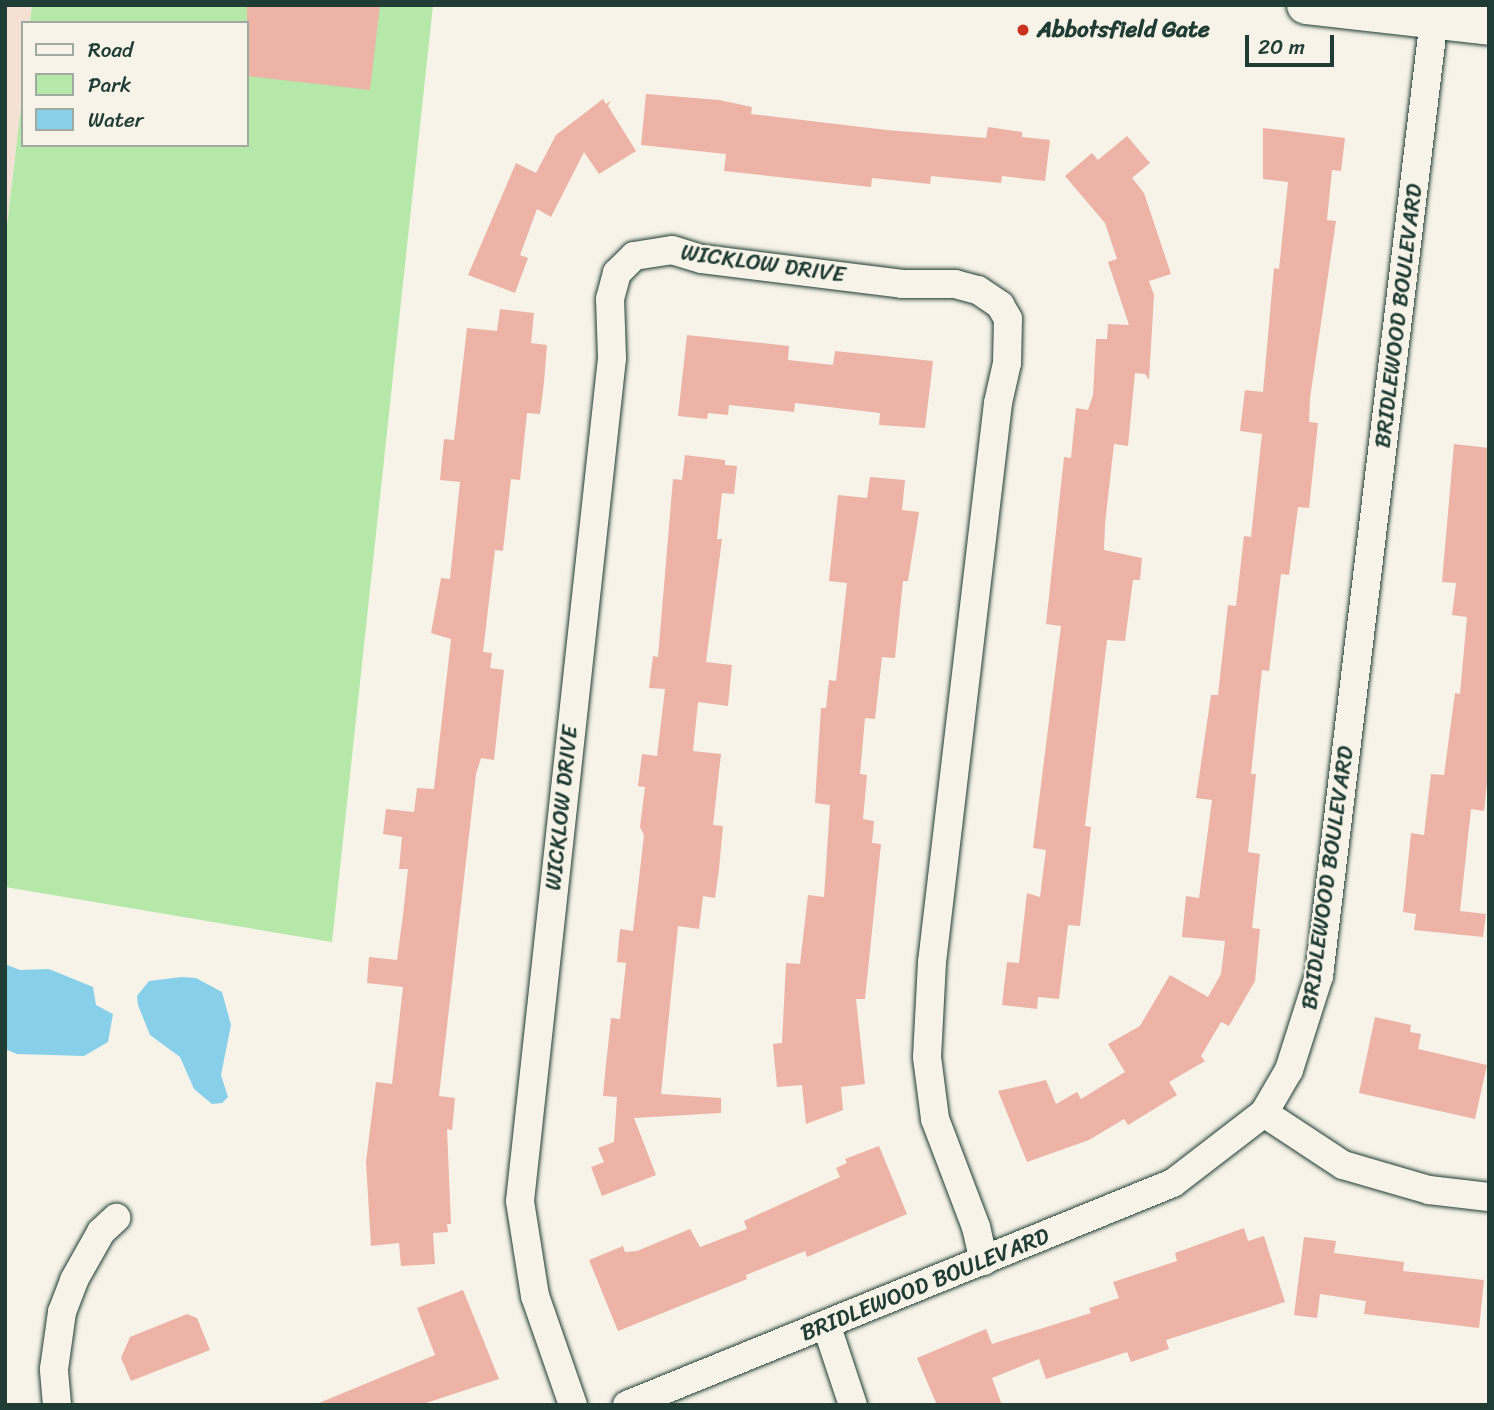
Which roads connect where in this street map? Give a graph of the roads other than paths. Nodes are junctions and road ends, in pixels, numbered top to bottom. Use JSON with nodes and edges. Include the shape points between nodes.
{"nodes":[{"id":1,"x":1306,"y":5,"type":"edge"},
{"id":2,"x":1434,"y":18,"type":"junction"},
{"id":3,"x":1489,"y":26,"type":"edge"},
{"id":4,"x":1264,"y":1113,"type":"junction"},
{"id":5,"x":1489,"y":1197,"type":"edge"},
{"id":6,"x":116,"y":1218,"type":"dead end"},
{"id":7,"x":984,"y":1261,"type":"junction"},
{"id":8,"x":827,"y":1326,"type":"junction"},
{"id":9,"x":57,"y":1405,"type":"edge"},
{"id":10,"x":573,"y":1405,"type":"edge"},
{"id":11,"x":627,"y":1405,"type":"edge"},
{"id":12,"x":853,"y":1405,"type":"edge"}],
"edges":[{"from":1,"to":2,"type":"main road"},
{"from":2,"to":3,"type":"main road"},
{"from":2,"to":4,"type":"street","name":"BRIDLEWOOD BOULEVARD","via":[[1318,976],[1289,1070]]},
{"from":4,"to":5,"type":"street","via":[[1343,1165],[1429,1190]]},
{"from":4,"to":7,"type":"street","name":"BRIDLEWOOD BOULEVARD","via":[[1173,1183]]},
{"from":6,"to":9,"type":"street","via":[[87,1256],[62,1312],[54,1369]]},
{"from":7,"to":8,"type":"street","name":"BRIDLEWOOD BOULEVARD"},
{"from":7,"to":10,"type":"street","name":"WICKLOW DRIVE","via":[[935,1119],[927,1057],[932,962],[1007,363],[1008,319],[1000,305],[978,290],[956,284],[888,282],[702,259],[672,250],[635,256],[617,273],[610,299],[612,358],[520,1201],[535,1296]]},
{"from":8,"to":11,"type":"street","name":"BRIDLEWOOD BOULEVARD"},
{"from":8,"to":12,"type":"street"}]}
